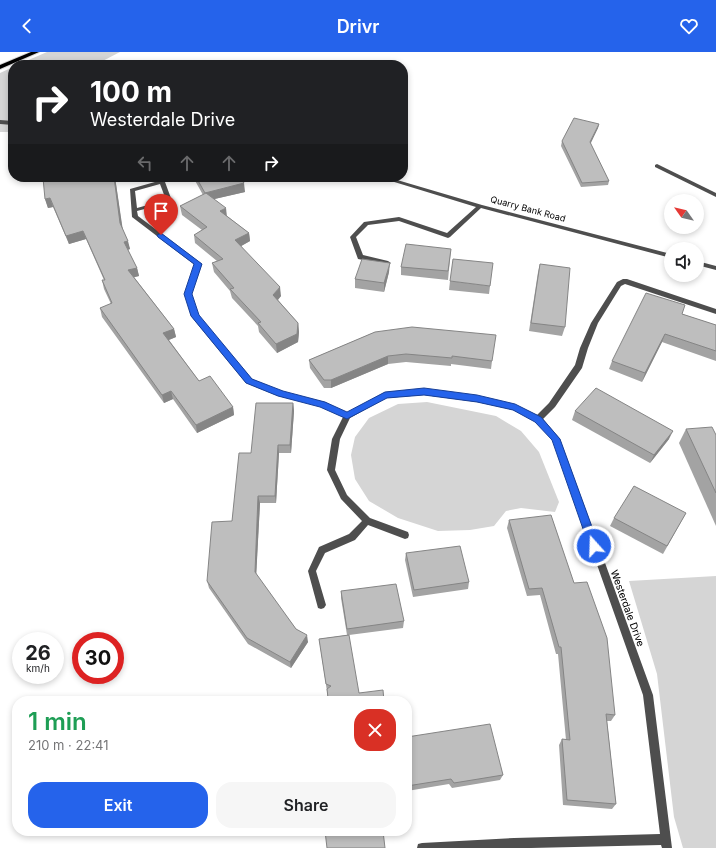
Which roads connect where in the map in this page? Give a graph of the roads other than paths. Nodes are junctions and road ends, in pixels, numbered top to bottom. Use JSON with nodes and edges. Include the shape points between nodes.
{"nodes":[{"id":1,"x":36,"y":52,"type":"edge"},
{"id":2,"x":17,"y":60,"type":"edge"},
{"id":3,"x":657,"y":166,"type":"dead end"},
{"id":4,"x":398,"y":182,"type":"edge"},
{"id":5,"x":716,"y":195,"type":"edge"},
{"id":6,"x":480,"y":206,"type":"junction"},
{"id":7,"x":135,"y":210,"type":"junction"},
{"id":8,"x":664,"y":254,"type":"edge"},
{"id":9,"x":388,"y":263,"type":"edge"},
{"id":10,"x":704,"y":264,"type":"edge"},
{"id":11,"x":716,"y":268,"type":"edge"},
{"id":12,"x":716,"y":312,"type":"edge"},
{"id":13,"x":347,"y":416,"type":"junction"},
{"id":14,"x":538,"y":419,"type":"junction"},
{"id":15,"x":367,"y":521,"type":"junction"},
{"id":16,"x":405,"y":535,"type":"dead end"},
{"id":17,"x":321,"y":605,"type":"dead end"},
{"id":18,"x":666,"y":844,"type":"edge"},
{"id":19,"x":422,"y":848,"type":"edge"}],
"edges":[{"from":1,"to":2,"type":"main road"},
{"from":3,"to":5,"type":"street"},
{"from":4,"to":6,"type":"street","name":"Quarry Bank Road"},
{"from":6,"to":8,"type":"street","name":"Quarry Bank Road"},
{"from":6,"to":9,"type":"street","via":[[448,236],[399,219],[366,223],[353,237],[360,257]]},
{"from":7,"to":7,"type":"street","via":[[132,190],[162,182],[169,201]]},
{"from":7,"to":13,"type":"street","via":[[136,217],[198,264],[188,294],[195,316],[249,381],[281,394],[322,404]]},
{"from":10,"to":11,"type":"street"},
{"from":12,"to":14,"type":"street","via":[[625,281],[619,284],[595,323],[579,366],[552,405]]},
{"from":13,"to":14,"type":"street","name":"Westerdale Drive","via":[[385,395],[424,392],[477,399],[515,408]]},
{"from":13,"to":15,"type":"street","via":[[336,439],[331,470],[344,497]]},
{"from":14,"to":18,"type":"street","name":"Westerdale Drive","via":[[556,439],[648,695]]},
{"from":15,"to":16,"type":"street"},
{"from":15,"to":17,"type":"street","via":[[352,537],[322,550],[312,571]]},
{"from":18,"to":19,"type":"street","via":[[514,843]]}]}
